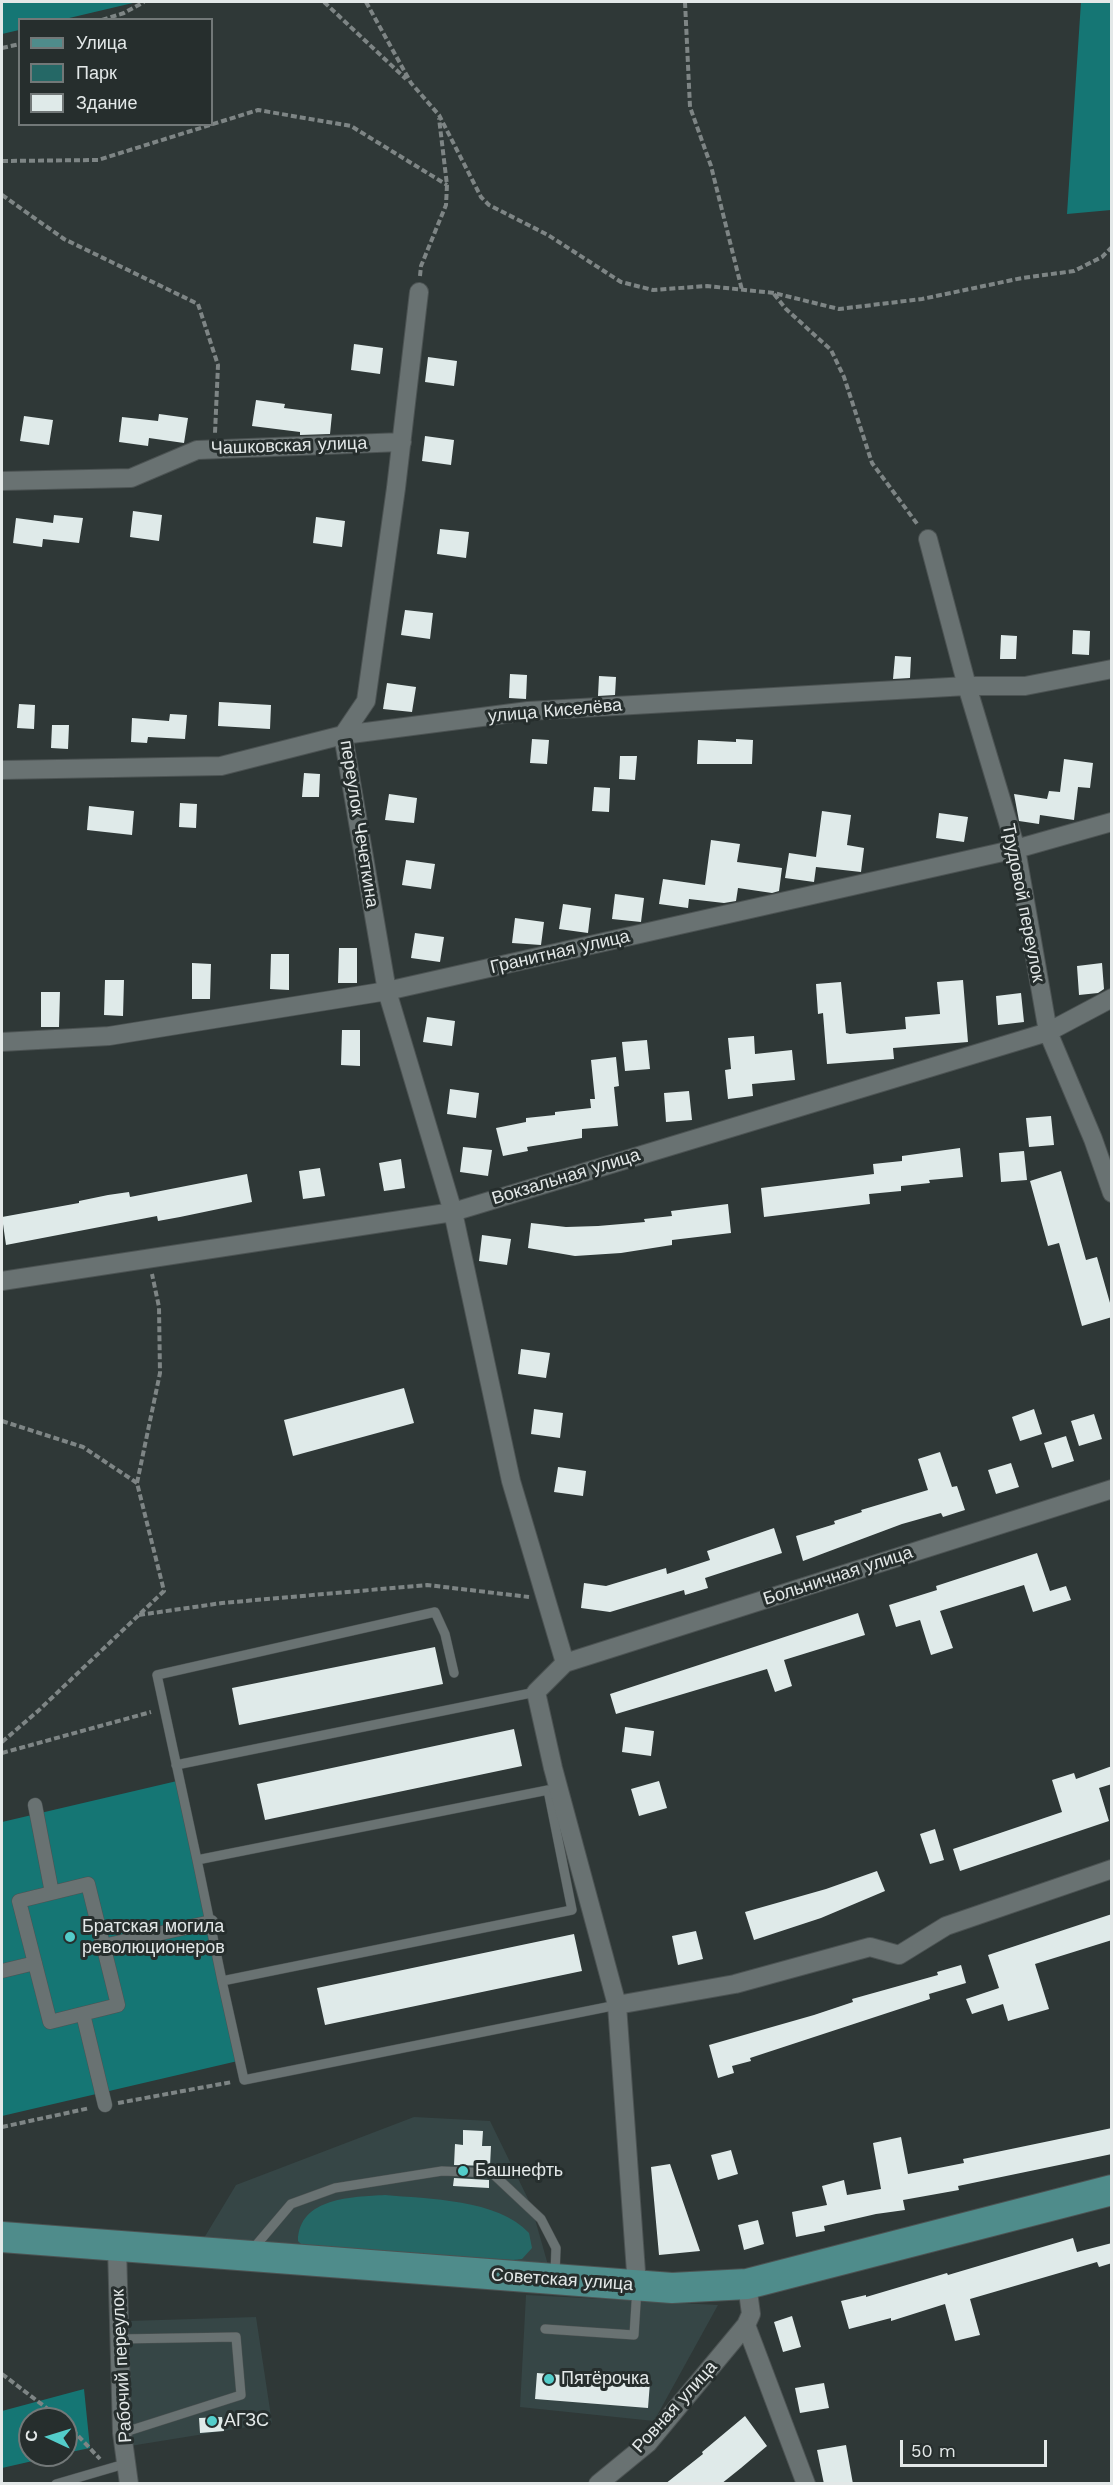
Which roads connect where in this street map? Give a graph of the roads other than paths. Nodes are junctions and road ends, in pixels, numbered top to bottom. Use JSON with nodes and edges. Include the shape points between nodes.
{"nodes":[{"id":1,"x":419,"y":292,"type":"road end"},
{"id":2,"x":402,"y":442,"type":"junction"},
{"id":3,"x":2,"y":482,"type":"edge"},
{"id":4,"x":928,"y":539,"type":"road end"},
{"id":5,"x":1112,"y":669,"type":"edge"},
{"id":6,"x":966,"y":686,"type":"junction"},
{"id":7,"x":343,"y":735,"type":"junction"},
{"id":8,"x":2,"y":770,"type":"edge"},
{"id":9,"x":1112,"y":822,"type":"edge"},
{"id":10,"x":1016,"y":849,"type":"junction"},
{"id":11,"x":387,"y":991,"type":"junction"},
{"id":12,"x":1112,"y":998,"type":"edge"},
{"id":13,"x":1048,"y":1032,"type":"junction"},
{"id":14,"x":2,"y":1042,"type":"edge"},
{"id":15,"x":1112,"y":1192,"type":"edge"},
{"id":16,"x":453,"y":1212,"type":"junction"},
{"id":17,"x":2,"y":1281,"type":"edge"},
{"id":18,"x":1112,"y":1489,"type":"edge"},
{"id":19,"x":565,"y":1663,"type":"junction"},
{"id":20,"x":454,"y":1673,"type":"dead end"},
{"id":21,"x":536,"y":1692,"type":"junction"},
{"id":22,"x":176,"y":1765,"type":"junction"},
{"id":23,"x":35,"y":1805,"type":"dead end"},
{"id":24,"x":197,"y":1860,"type":"junction"},
{"id":25,"x":1112,"y":1869,"type":"edge"},
{"id":26,"x":52,"y":1893,"type":"junction"},
{"id":27,"x":211,"y":1922,"type":"junction"},
{"id":28,"x":103,"y":1946,"type":"junction"},
{"id":29,"x":35,"y":1964,"type":"junction"},
{"id":30,"x":2,"y":1971,"type":"edge"},
{"id":31,"x":222,"y":1981,"type":"junction"},
{"id":32,"x":617,"y":2005,"type":"junction"},
{"id":33,"x":83,"y":2014,"type":"junction"},
{"id":34,"x":105,"y":2105,"type":"dead end"},
{"id":35,"x":1112,"y":2190,"type":"edge"},
{"id":36,"x":2,"y":2236,"type":"edge"},
{"id":37,"x":117,"y":2247,"type":"junction"},
{"id":38,"x":247,"y":2256,"type":"junction"},
{"id":39,"x":555,"y":2280,"type":"junction"},
{"id":40,"x":747,"y":2284,"type":"junction"},
{"id":41,"x":638,"y":2286,"type":"junction"},
{"id":42,"x":746,"y":2325,"type":"junction"},
{"id":43,"x":545,"y":2329,"type":"dead end"},
{"id":44,"x":119,"y":2339,"type":"junction"},
{"id":45,"x":122,"y":2433,"type":"junction"},
{"id":46,"x":128,"y":2463,"type":"junction"},
{"id":47,"x":56,"y":2484,"type":"edge"},
{"id":48,"x":129,"y":2484,"type":"edge"},
{"id":49,"x":598,"y":2484,"type":"edge"},
{"id":50,"x":806,"y":2484,"type":"edge"}],
"edges":[{"from":1,"to":2,"type":"street","name":"переулок Чечеткина"},
{"from":2,"to":3,"type":"street","name":"Чашковская улица","via":[[197,450],[132,478]]},
{"from":2,"to":7,"type":"street","name":"переулок Чечеткина","via":[[366,701]]},
{"from":4,"to":6,"type":"street","name":"Трудовой переулок"},
{"from":5,"to":6,"type":"street","name":"улица Киселёва","via":[[1025,686]]},
{"from":6,"to":7,"type":"street","name":"улица Киселёва","via":[[528,711]]},
{"from":6,"to":10,"type":"street","name":"Трудовой переулок"},
{"from":7,"to":8,"type":"street","name":"улица Киселёва","via":[[221,766]]},
{"from":7,"to":11,"type":"street","name":"переулок Чечеткина"},
{"from":9,"to":10,"type":"street","name":"Гранитная улица"},
{"from":10,"to":11,"type":"street","name":"Гранитная улица"},
{"from":10,"to":13,"type":"street","name":"Трудовой переулок"},
{"from":11,"to":14,"type":"street","name":"Гранитная улица","via":[[109,1036]]},
{"from":11,"to":16,"type":"street","name":"переулок Чечеткина"},
{"from":12,"to":13,"type":"street","name":"Вокзальная улица"},
{"from":13,"to":15,"type":"street","name":"Трудовой переулок"},
{"from":13,"to":16,"type":"street","name":"Вокзальная улица"},
{"from":16,"to":17,"type":"street","name":"Вокзальная улица"},
{"from":16,"to":19,"type":"street","name":"переулок Чечеткина","via":[[511,1481]]},
{"from":18,"to":19,"type":"street","name":"Больничная улица"},
{"from":19,"to":21,"type":"street"},
{"from":20,"to":22,"type":"lane","via":[[445,1634],[435,1612],[157,1675]]},
{"from":21,"to":22,"type":"lane"},
{"from":21,"to":32,"type":"street"},
{"from":22,"to":24,"type":"lane"},
{"from":23,"to":26,"type":"street"},
{"from":24,"to":27,"type":"lane"},
{"from":24,"to":31,"type":"lane","via":[[548,1790],[572,1910]]},
{"from":25,"to":32,"type":"street","via":[[946,1926],[899,1955],[870,1947],[735,1984]]},
{"from":26,"to":28,"type":"street","via":[[88,1884]]},
{"from":26,"to":29,"type":"street","via":[[19,1901]]},
{"from":27,"to":28,"type":"street"},
{"from":27,"to":31,"type":"lane"},
{"from":28,"to":33,"type":"street","via":[[118,2005]]},
{"from":29,"to":30,"type":"street"},
{"from":29,"to":33,"type":"street","via":[[50,2022]]},
{"from":31,"to":32,"type":"lane","via":[[244,2080]]},
{"from":32,"to":41,"type":"street"},
{"from":33,"to":34,"type":"street"},
{"from":35,"to":40,"type":"main road","name":"Советская улица"},
{"from":36,"to":37,"type":"main road","name":"Советская улица"},
{"from":37,"to":38,"type":"main road","name":"Советская улица"},
{"from":37,"to":44,"type":"street","name":"Рабочий переулок"},
{"from":38,"to":39,"type":"main road","name":"Советская улица"},
{"from":38,"to":39,"type":"lane","via":[[291,2204],[335,2188],[442,2170],[492,2173],[541,2219],[556,2248]]},
{"from":39,"to":41,"type":"main road","name":"Советская улица"},
{"from":40,"to":41,"type":"main road","name":"Советская улица"},
{"from":40,"to":42,"type":"street","via":[[751,2314]]},
{"from":41,"to":43,"type":"lane","via":[[634,2335]]},
{"from":42,"to":49,"type":"street","name":"Ровная улица","via":[[648,2443]]},
{"from":42,"to":50,"type":"street"},
{"from":44,"to":45,"type":"street","name":"Рабочий переулок"},
{"from":44,"to":45,"type":"lane","via":[[236,2337],[242,2394]]},
{"from":45,"to":46,"type":"street","name":"Рабочий переулок"},
{"from":46,"to":47,"type":"lane"},
{"from":46,"to":48,"type":"street","name":"Рабочий переулок"}]}
